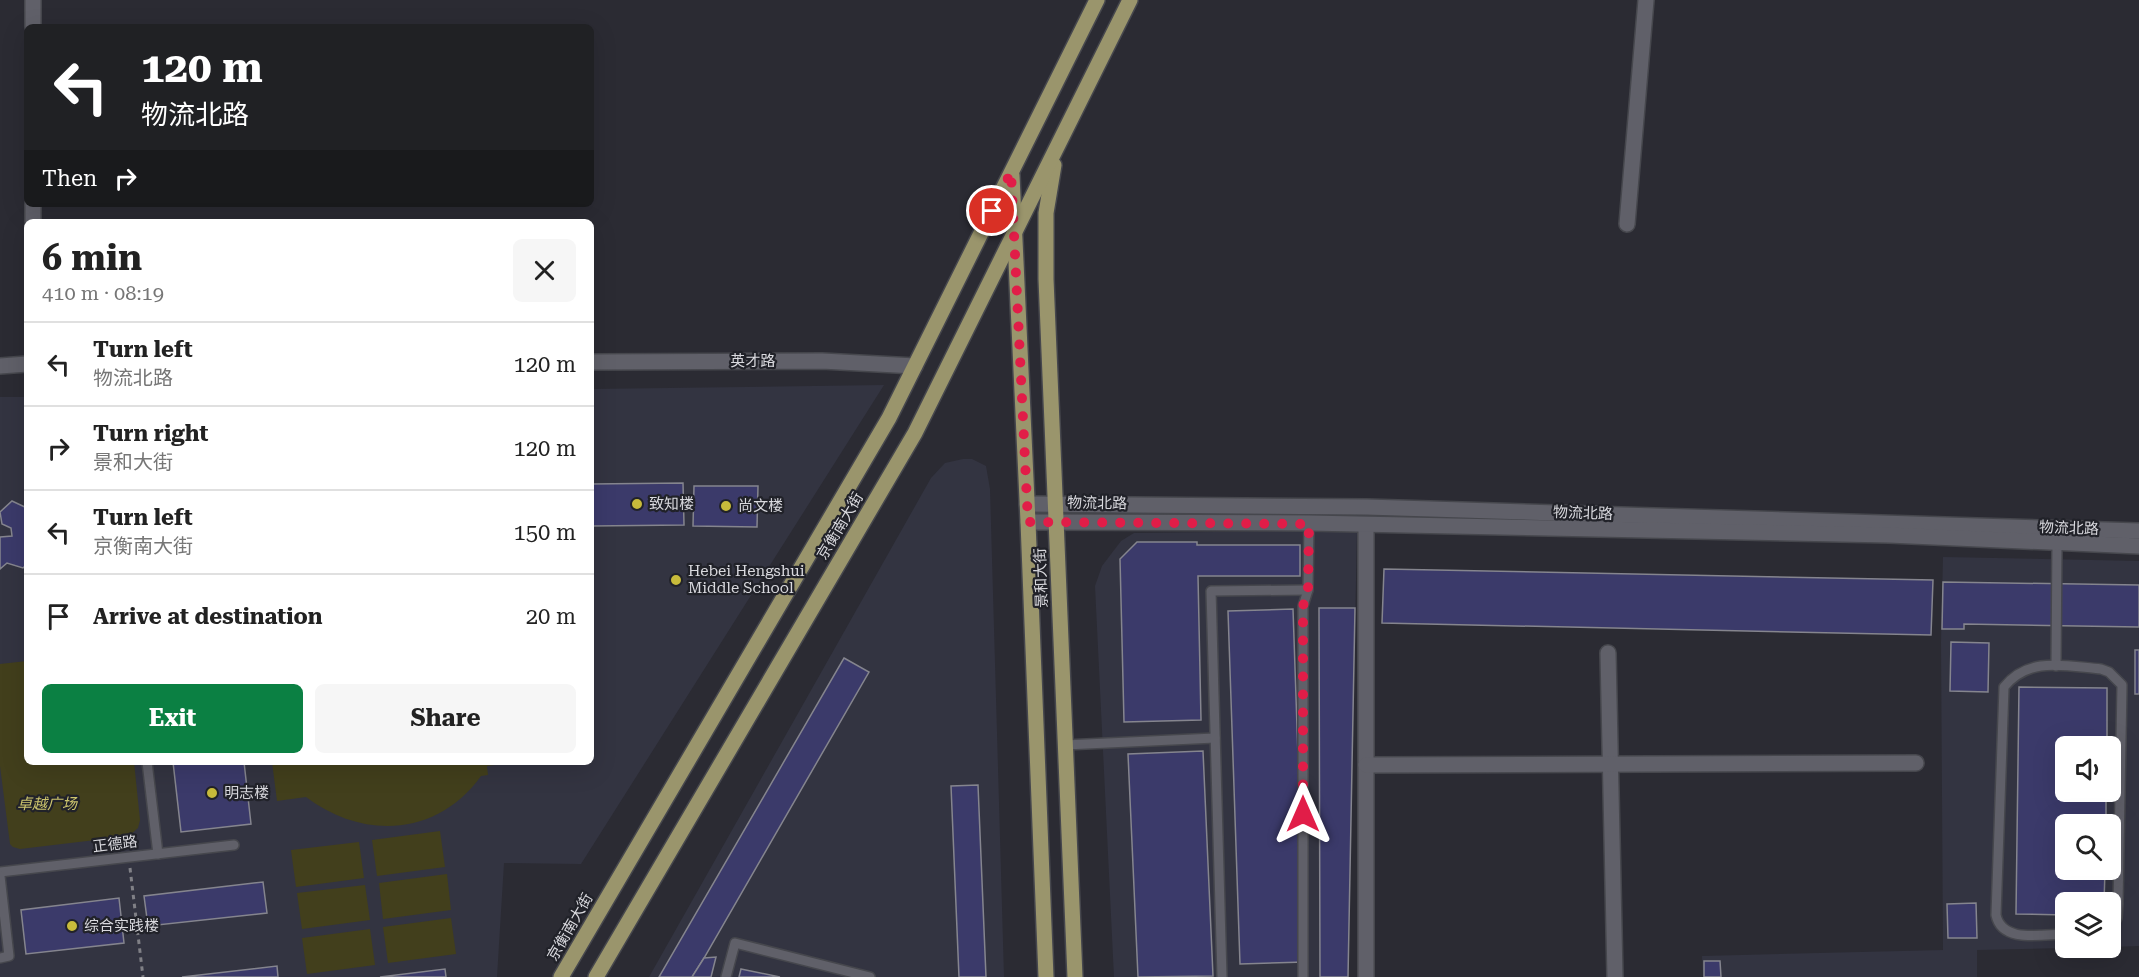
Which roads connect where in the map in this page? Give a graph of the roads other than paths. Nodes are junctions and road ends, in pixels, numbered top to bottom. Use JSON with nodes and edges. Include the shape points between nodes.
{"nodes":[{"id":1,"x":33,"y":0,"type":"edge"},
{"id":2,"x":1097,"y":0,"type":"edge"},
{"id":3,"x":1130,"y":0,"type":"edge"},
{"id":4,"x":1646,"y":0,"type":"edge"},
{"id":5,"x":33,"y":24,"type":"edge"},
{"id":6,"x":1059,"y":144,"type":"junction"},
{"id":7,"x":1011,"y":172,"type":"junction"},
{"id":8,"x":1627,"y":224,"type":"dead end"},
{"id":9,"x":1014,"y":234,"type":"junction"},
{"id":10,"x":594,"y":362,"type":"edge"},
{"id":11,"x":24,"y":364,"type":"edge"},
{"id":12,"x":0,"y":366,"type":"edge"},
{"id":13,"x":915,"y":366,"type":"junction"},
{"id":14,"x":1056,"y":503,"type":"junction"},
{"id":15,"x":1027,"y":504,"type":"junction"},
{"id":16,"x":1028,"y":522,"type":"junction"},
{"id":17,"x":1057,"y":523,"type":"junction"},
{"id":18,"x":1309,"y":524,"type":"junction"},
{"id":19,"x":1366,"y":530,"type":"dead end"},
{"id":20,"x":2139,"y":531,"type":"edge"},
{"id":21,"x":2058,"y":542,"type":"junction"},
{"id":22,"x":2139,"y":546,"type":"edge"},
{"id":23,"x":1308,"y":590,"type":"junction"},
{"id":24,"x":1608,"y":652,"type":"dead end"},
{"id":25,"x":2056,"y":666,"type":"junction"},
{"id":26,"x":1215,"y":738,"type":"junction"},
{"id":27,"x":1065,"y":745,"type":"junction"},
{"id":28,"x":1916,"y":763,"type":"dead end"},
{"id":29,"x":1611,"y":764,"type":"junction"},
{"id":30,"x":147,"y":765,"type":"edge"},
{"id":31,"x":1366,"y":765,"type":"junction"},
{"id":32,"x":234,"y":845,"type":"dead end"},
{"id":33,"x":158,"y":854,"type":"junction"},
{"id":34,"x":0,"y":874,"type":"edge"},
{"id":35,"x":2118,"y":892,"type":"edge"},
{"id":36,"x":2055,"y":934,"type":"edge"},
{"id":37,"x":5,"y":957,"type":"edge"},
{"id":38,"x":838,"y":973,"type":"edge"},
{"id":39,"x":561,"y":977,"type":"edge"},
{"id":40,"x":596,"y":977,"type":"edge"},
{"id":41,"x":726,"y":977,"type":"edge"},
{"id":42,"x":870,"y":977,"type":"edge"},
{"id":43,"x":1046,"y":977,"type":"edge"},
{"id":44,"x":1075,"y":977,"type":"edge"},
{"id":45,"x":1222,"y":977,"type":"edge"},
{"id":46,"x":1303,"y":977,"type":"edge"},
{"id":47,"x":1366,"y":977,"type":"edge"},
{"id":48,"x":1615,"y":977,"type":"edge"}],
"edges":[{"from":1,"to":5,"type":"street"},
{"from":2,"to":7,"type":"main road","name":"京衡南大街"},
{"from":3,"to":6,"type":"main road","name":"京衡南大街"},
{"from":4,"to":8,"type":"street"},
{"from":6,"to":9,"type":"main road","name":"京衡南大街"},
{"from":6,"to":14,"type":"main road","name":"景和大街","via":[[1046,213]]},
{"from":7,"to":9,"type":"main road","name":"景和大街"},
{"from":7,"to":13,"type":"main road","name":"京衡南大街"},
{"from":9,"to":15,"type":"main road","name":"景和大街"},
{"from":9,"to":40,"type":"main road","name":"京衡南大街","via":[[915,433]]},
{"from":10,"to":13,"type":"street","name":"英才路","via":[[822,361]]},
{"from":11,"to":12,"type":"street"},
{"from":13,"to":39,"type":"main road","name":"京衡南大街","via":[[889,418]]},
{"from":14,"to":15,"type":"street","name":"物流北路"},
{"from":14,"to":17,"type":"main road","name":"景和大街"},
{"from":14,"to":20,"type":"street","name":"物流北路","via":[[1367,507]]},
{"from":15,"to":16,"type":"main road","name":"景和大街"},
{"from":16,"to":17,"type":"street","name":"物流北路"},
{"from":16,"to":43,"type":"main road","name":"景和大街"},
{"from":17,"to":18,"type":"street","name":"物流北路"},
{"from":17,"to":27,"type":"main road","name":"景和大街"},
{"from":18,"to":21,"type":"street","name":"物流北路"},
{"from":18,"to":23,"type":"lane"},
{"from":19,"to":31,"type":"street"},
{"from":21,"to":22,"type":"street","name":"物流北路"},
{"from":21,"to":25,"type":"lane"},
{"from":23,"to":26,"type":"lane","via":[[1211,591]]},
{"from":23,"to":46,"type":"lane","via":[[1303,606]]},
{"from":24,"to":29,"type":"street"},
{"from":25,"to":35,"type":"lane","via":[[2101,669],[2122,685]]},
{"from":25,"to":36,"type":"lane","via":[[2028,668],[2004,687],[1996,915],[2003,931],[2014,935]]},
{"from":26,"to":27,"type":"lane"},
{"from":26,"to":45,"type":"lane"},
{"from":27,"to":44,"type":"main road","name":"景和大街"},
{"from":28,"to":29,"type":"street"},
{"from":29,"to":31,"type":"street"},
{"from":29,"to":48,"type":"street"},
{"from":30,"to":33,"type":"lane"},
{"from":31,"to":47,"type":"street"},
{"from":32,"to":33,"type":"lane","name":"正德路"},
{"from":33,"to":34,"type":"lane","name":"正德路"},
{"from":34,"to":37,"type":"lane"},
{"from":38,"to":41,"type":"lane","via":[[735,944]]},
{"from":38,"to":42,"type":"lane"}]}
